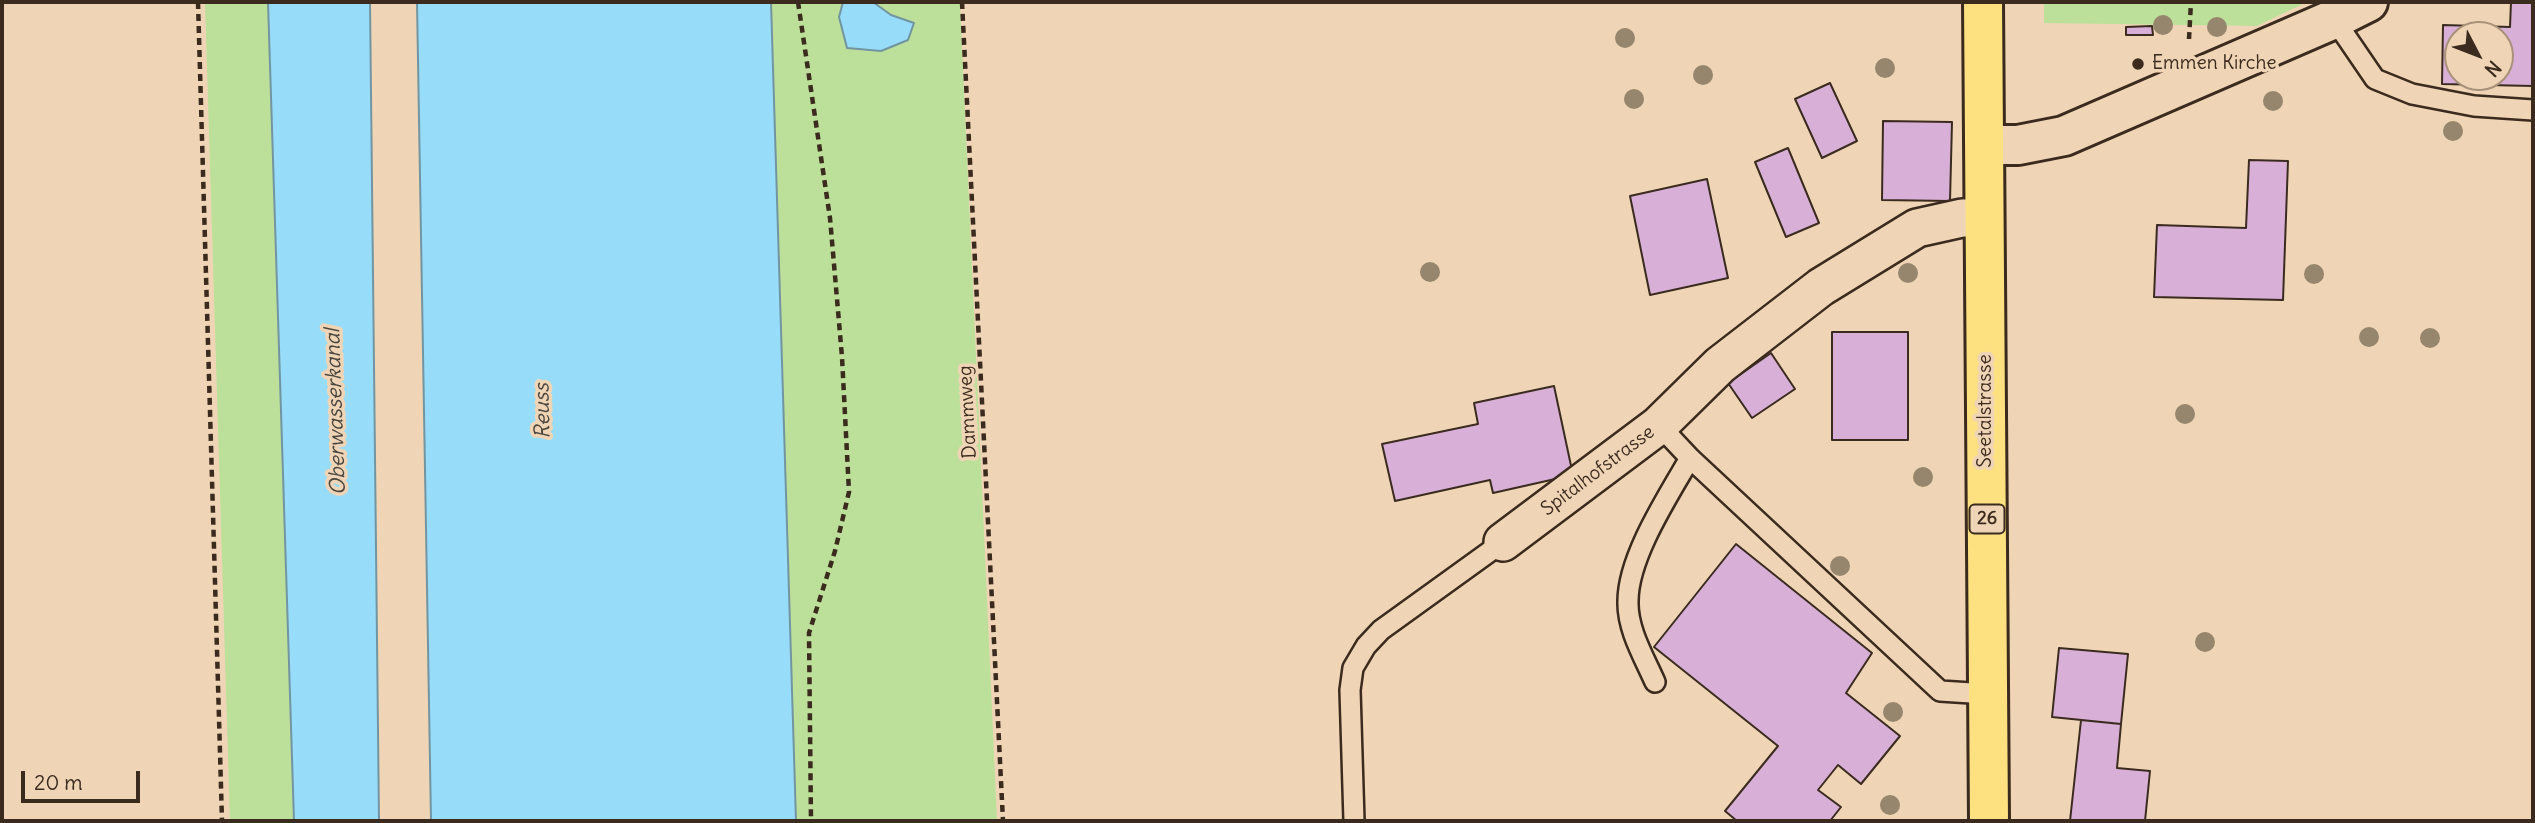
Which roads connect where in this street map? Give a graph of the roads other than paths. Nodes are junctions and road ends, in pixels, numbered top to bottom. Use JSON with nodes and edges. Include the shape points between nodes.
{"nodes":[{"id":1,"x":1983,"y":2,"type":"edge"},
{"id":2,"x":2368,"y":2,"type":"edge"},
{"id":3,"x":2334,"y":19,"type":"junction"},
{"id":4,"x":2533,"y":110,"type":"edge"},
{"id":5,"x":1985,"y":145,"type":"junction"},
{"id":6,"x":1984,"y":218,"type":"junction"},
{"id":7,"x":1659,"y":425,"type":"junction"},
{"id":8,"x":1690,"y":458,"type":"junction"},
{"id":9,"x":1503,"y":542,"type":"joint"},
{"id":10,"x":1654,"y":682,"type":"dead end"},
{"id":11,"x":1987,"y":694,"type":"junction"},
{"id":12,"x":1354,"y":821,"type":"edge"},
{"id":13,"x":1989,"y":821,"type":"edge"}],
"edges":[{"from":1,"to":5,"type":"main road","name":"Seetalstrasse","number":"26"},
{"from":2,"to":3,"type":"street"},
{"from":3,"to":4,"type":"lane","via":[[2375,79],[2412,94],[2474,106]]},
{"from":3,"to":5,"type":"street","via":[[2064,136],[2018,145]]},
{"from":5,"to":6,"type":"main road","name":"Seetalstrasse","number":"26"},
{"from":6,"to":7,"type":"street","name":"Spitalhofstrasse","via":[[1917,228],[1821,287],[1720,365]]},
{"from":6,"to":11,"type":"main road","name":"Seetalstrasse","number":"26"},
{"from":7,"to":8,"type":"lane"},
{"from":7,"to":9,"type":"street","name":"Spitalhofstrasse"},
{"from":8,"to":10,"type":"lane","via":[[1654,521],[1630,578],[1627,602],[1632,631]]},
{"from":8,"to":11,"type":"lane","via":[[1940,691]]},
{"from":9,"to":12,"type":"lane","name":"Spitalhofstrasse","via":[[1381,630],[1353,667]]},
{"from":11,"to":13,"type":"main road","name":"Seetalstrasse","number":"26"}]}
